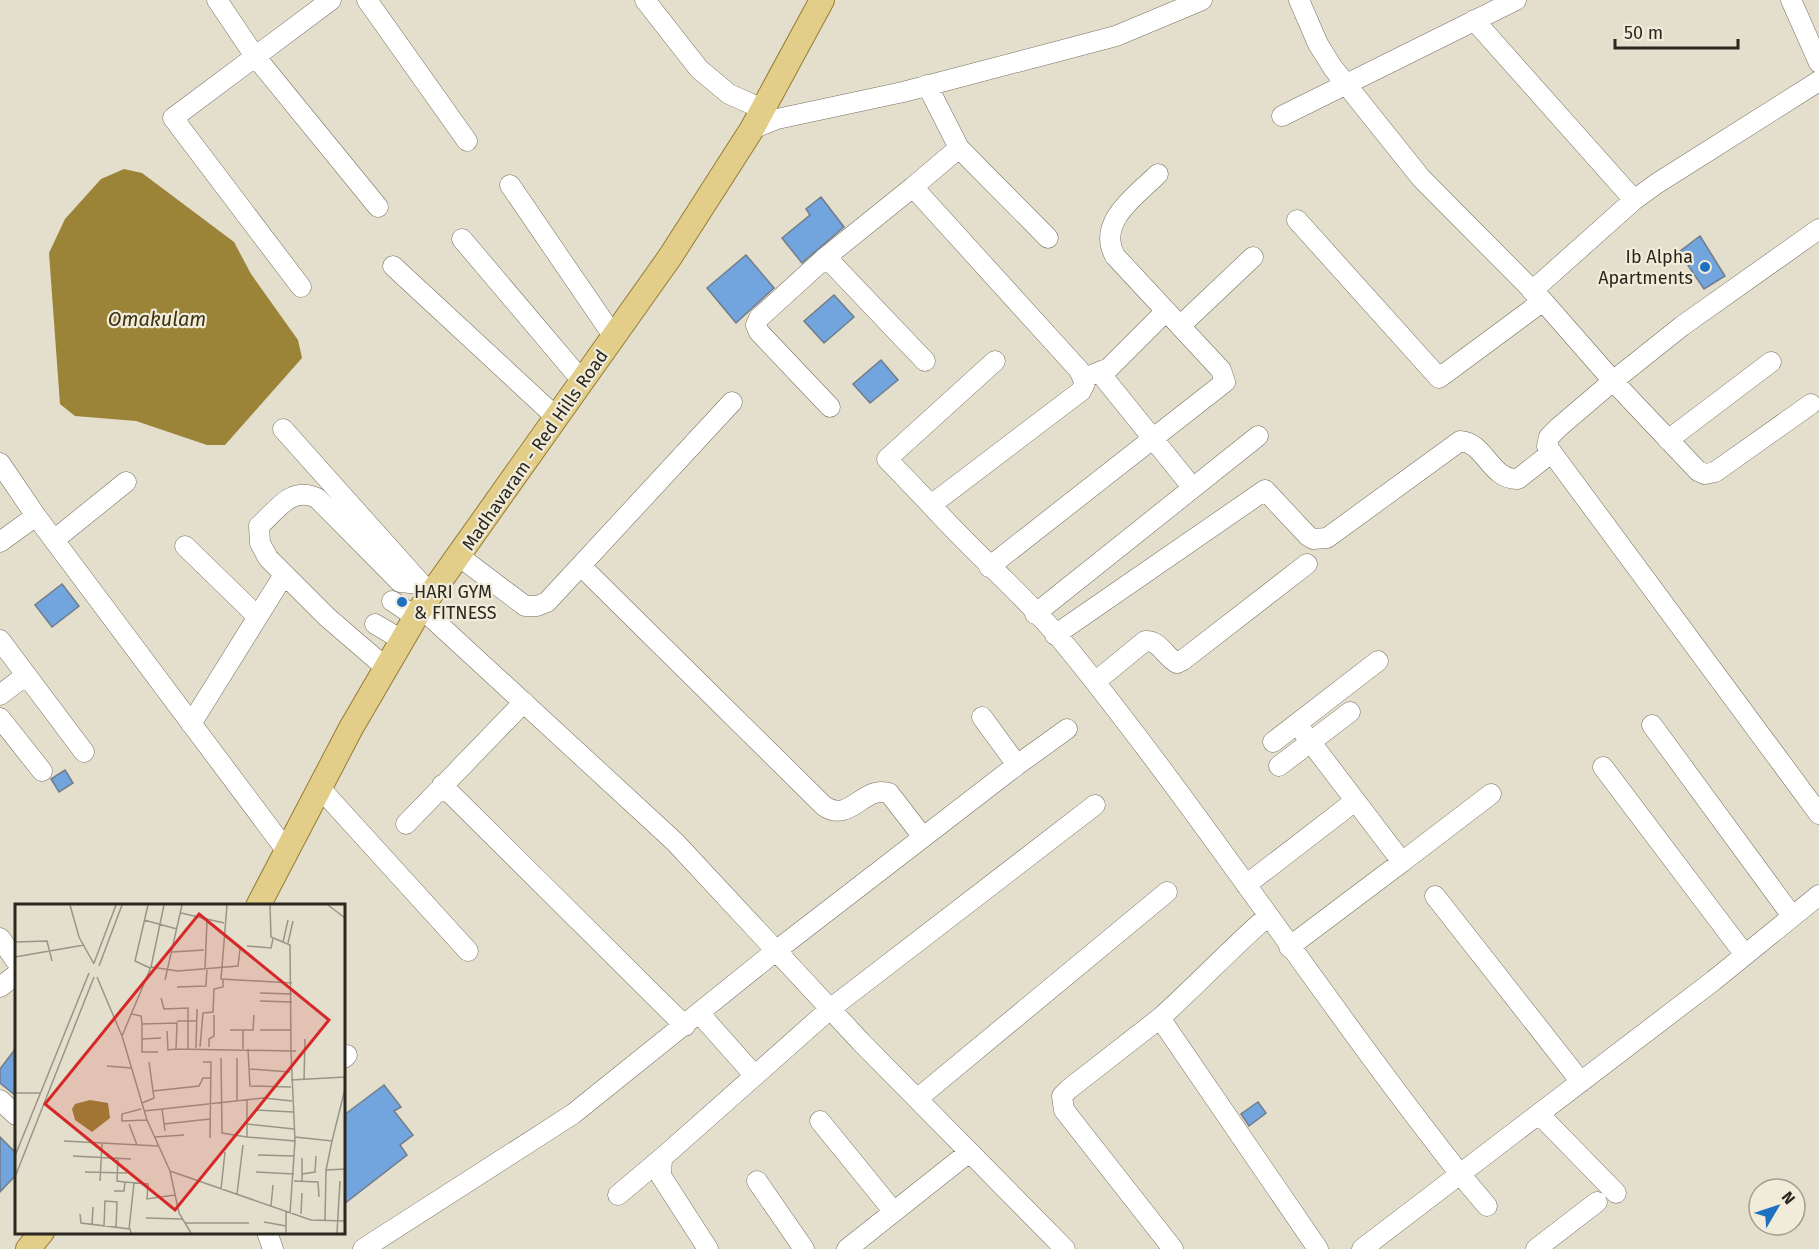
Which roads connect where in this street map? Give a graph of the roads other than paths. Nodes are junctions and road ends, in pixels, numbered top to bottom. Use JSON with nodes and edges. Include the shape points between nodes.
{"nodes":[{"id":1,"x":217,"y":0,"type":"edge"},
{"id":2,"x":331,"y":0,"type":"edge"},
{"id":3,"x":367,"y":0,"type":"edge"},
{"id":4,"x":645,"y":0,"type":"edge"},
{"id":5,"x":822,"y":0,"type":"edge"},
{"id":6,"x":1202,"y":0,"type":"edge"},
{"id":7,"x":1299,"y":0,"type":"edge"},
{"id":8,"x":1516,"y":0,"type":"edge"},
{"id":9,"x":1791,"y":0,"type":"edge"},
{"id":10,"x":1474,"y":20,"type":"junction"},
{"id":11,"x":254,"y":55,"type":"junction"},
{"id":12,"x":1819,"y":63,"type":"edge"},
{"id":13,"x":1819,"y":81,"type":"edge"},
{"id":14,"x":927,"y":85,"type":"junction"},
{"id":15,"x":1346,"y":85,"type":"junction"},
{"id":16,"x":1282,"y":116,"type":"dead end"},
{"id":17,"x":757,"y":119,"type":"junction"},
{"id":18,"x":466,"y":141,"type":"dead end"},
{"id":19,"x":959,"y":148,"type":"junction"},
{"id":20,"x":1158,"y":174,"type":"dead end"},
{"id":21,"x":510,"y":185,"type":"dead end"},
{"id":22,"x":913,"y":187,"type":"junction"},
{"id":23,"x":1634,"y":200,"type":"junction"},
{"id":24,"x":378,"y":207,"type":"dead end"},
{"id":25,"x":1297,"y":220,"type":"dead end"},
{"id":26,"x":1819,"y":229,"type":"edge"},
{"id":27,"x":1048,"y":238,"type":"dead end"},
{"id":28,"x":462,"y":239,"type":"dead end"},
{"id":29,"x":826,"y":257,"type":"junction"},
{"id":30,"x":1253,"y":257,"type":"dead end"},
{"id":31,"x":393,"y":266,"type":"dead end"},
{"id":32,"x":301,"y":287,"type":"dead end"},
{"id":33,"x":1537,"y":296,"type":"junction"},
{"id":34,"x":1167,"y":311,"type":"junction"},
{"id":35,"x":1180,"y":326,"type":"junction"},
{"id":36,"x":614,"y":337,"type":"junction"},
{"id":37,"x":925,"y":361,"type":"dead end"},
{"id":38,"x":994,"y":361,"type":"dead end"},
{"id":39,"x":1771,"y":362,"type":"dead end"},
{"id":40,"x":1092,"y":374,"type":"junction"},
{"id":41,"x":1613,"y":381,"type":"junction"},
{"id":42,"x":583,"y":382,"type":"junction"},
{"id":43,"x":732,"y":402,"type":"dead end"},
{"id":44,"x":1811,"y":404,"type":"dead end"},
{"id":45,"x":830,"y":407,"type":"dead end"},
{"id":46,"x":557,"y":418,"type":"junction"},
{"id":47,"x":283,"y":429,"type":"dead end"},
{"id":48,"x":1258,"y":436,"type":"dead end"},
{"id":49,"x":1152,"y":438,"type":"junction"},
{"id":50,"x":1668,"y":440,"type":"junction"},
{"id":51,"x":1551,"y":453,"type":"junction"},
{"id":52,"x":0,"y":463,"type":"edge"},
{"id":53,"x":126,"y":482,"type":"dead end"},
{"id":54,"x":1192,"y":487,"type":"junction"},
{"id":55,"x":931,"y":505,"type":"junction"},
{"id":56,"x":36,"y":516,"type":"junction"},
{"id":57,"x":54,"y":540,"type":"junction"},
{"id":58,"x":0,"y":542,"type":"edge"},
{"id":59,"x":185,"y":546,"type":"dead end"},
{"id":60,"x":460,"y":557,"type":"junction"},
{"id":61,"x":1307,"y":564,"type":"dead end"},
{"id":62,"x":581,"y":566,"type":"junction"},
{"id":63,"x":989,"y":567,"type":"junction"},
{"id":64,"x":280,"y":580,"type":"dead end"},
{"id":65,"x":392,"y":601,"type":"dead end"},
{"id":66,"x":422,"y":601,"type":"junction"},
{"id":67,"x":1035,"y":614,"type":"junction"},
{"id":68,"x":257,"y":616,"type":"junction"},
{"id":69,"x":375,"y":624,"type":"dead end"},
{"id":70,"x":1055,"y":635,"type":"junction"},
{"id":71,"x":0,"y":640,"type":"edge"},
{"id":72,"x":402,"y":640,"type":"junction"},
{"id":73,"x":1378,"y":661,"type":"dead end"},
{"id":74,"x":385,"y":667,"type":"junction"},
{"id":75,"x":26,"y":675,"type":"junction"},
{"id":76,"x":1095,"y":682,"type":"junction"},
{"id":77,"x":0,"y":695,"type":"edge"},
{"id":78,"x":524,"y":702,"type":"junction"},
{"id":79,"x":1350,"y":712,"type":"dead end"},
{"id":80,"x":982,"y":717,"type":"dead end"},
{"id":81,"x":0,"y":718,"type":"edge"},
{"id":82,"x":191,"y":724,"type":"junction"},
{"id":83,"x":1297,"y":724,"type":"junction"},
{"id":84,"x":1652,"y":725,"type":"dead end"},
{"id":85,"x":1067,"y":729,"type":"dead end"},
{"id":86,"x":1273,"y":742,"type":"dead end"},
{"id":87,"x":1310,"y":742,"type":"junction"},
{"id":88,"x":84,"y":752,"type":"dead end"},
{"id":89,"x":1017,"y":765,"type":"junction"},
{"id":90,"x":1279,"y":766,"type":"dead end"},
{"id":91,"x":1603,"y":767,"type":"dead end"},
{"id":92,"x":42,"y":771,"type":"dead end"},
{"id":93,"x":442,"y":785,"type":"junction"},
{"id":94,"x":319,"y":787,"type":"junction"},
{"id":95,"x":1491,"y":794,"type":"dead end"},
{"id":96,"x":1354,"y":801,"type":"junction"},
{"id":97,"x":1095,"y":805,"type":"dead end"},
{"id":98,"x":1819,"y":814,"type":"edge"},
{"id":99,"x":406,"y":824,"type":"dead end"},
{"id":100,"x":923,"y":837,"type":"junction"},
{"id":101,"x":286,"y":850,"type":"junction"},
{"id":102,"x":1402,"y":862,"type":"junction"},
{"id":103,"x":1246,"y":885,"type":"junction"},
{"id":104,"x":1167,"y":892,"type":"dead end"},
{"id":105,"x":1819,"y":895,"type":"edge"},
{"id":106,"x":1435,"y":896,"type":"dead end"},
{"id":107,"x":259,"y":904,"type":"edge"},
{"id":108,"x":1792,"y":916,"type":"junction"},
{"id":109,"x":1267,"y":917,"type":"junction"},
{"id":110,"x":0,"y":938,"type":"edge"},
{"id":111,"x":1289,"y":947,"type":"junction"},
{"id":112,"x":777,"y":950,"type":"junction"},
{"id":113,"x":468,"y":951,"type":"dead end"},
{"id":114,"x":1745,"y":955,"type":"junction"},
{"id":115,"x":15,"y":960,"type":"edge"},
{"id":116,"x":15,"y":976,"type":"edge"},
{"id":117,"x":0,"y":987,"type":"edge"},
{"id":118,"x":830,"y":1009,"type":"junction"},
{"id":119,"x":1160,"y":1018,"type":"junction"},
{"id":120,"x":693,"y":1020,"type":"junction"},
{"id":121,"x":755,"y":1076,"type":"junction"},
{"id":122,"x":1581,"y":1082,"type":"junction"},
{"id":123,"x":917,"y":1099,"type":"junction"},
{"id":124,"x":0,"y":1100,"type":"edge"},
{"id":125,"x":15,"y":1114,"type":"edge"},
{"id":126,"x":1539,"y":1114,"type":"junction"},
{"id":127,"x":820,"y":1121,"type":"dead end"},
{"id":128,"x":968,"y":1153,"type":"junction"},
{"id":129,"x":662,"y":1158,"type":"junction"},
{"id":130,"x":1460,"y":1174,"type":"junction"},
{"id":131,"x":757,"y":1181,"type":"dead end"},
{"id":132,"x":1616,"y":1193,"type":"dead end"},
{"id":133,"x":618,"y":1195,"type":"dead end"},
{"id":134,"x":1598,"y":1202,"type":"dead end"},
{"id":135,"x":1487,"y":1206,"type":"dead end"},
{"id":136,"x":894,"y":1212,"type":"junction"},
{"id":137,"x":41,"y":1234,"type":"edge"},
{"id":138,"x":267,"y":1234,"type":"edge"},
{"id":139,"x":28,"y":1249,"type":"edge"},
{"id":140,"x":273,"y":1249,"type":"edge"},
{"id":141,"x":363,"y":1249,"type":"edge"},
{"id":142,"x":708,"y":1249,"type":"edge"},
{"id":143,"x":804,"y":1249,"type":"edge"},
{"id":144,"x":847,"y":1249,"type":"edge"},
{"id":145,"x":1065,"y":1249,"type":"edge"},
{"id":146,"x":1173,"y":1249,"type":"edge"},
{"id":147,"x":1318,"y":1249,"type":"edge"},
{"id":148,"x":1362,"y":1249,"type":"edge"},
{"id":149,"x":1536,"y":1249,"type":"edge"}],
"edges":[{"from":1,"to":11,"type":"street"},
{"from":2,"to":11,"type":"street"},
{"from":3,"to":18,"type":"street"},
{"from":4,"to":17,"type":"street","via":[[699,69]]},
{"from":5,"to":17,"type":"main road","name":"Madhavaram - Red Hills Road"},
{"from":6,"to":14,"type":"street","via":[[1116,36]]},
{"from":7,"to":15,"type":"street","via":[[1318,44]]},
{"from":8,"to":10,"type":"street"},
{"from":9,"to":12,"type":"street"},
{"from":10,"to":15,"type":"street"},
{"from":10,"to":23,"type":"street"},
{"from":11,"to":24,"type":"street"},
{"from":11,"to":32,"type":"street","via":[[173,118]]},
{"from":13,"to":23,"type":"street"},
{"from":14,"to":17,"type":"street","via":[[777,119]]},
{"from":14,"to":19,"type":"street"},
{"from":15,"to":16,"type":"street"},
{"from":15,"to":33,"type":"street","via":[[1421,178]]},
{"from":17,"to":36,"type":"main road","name":"Madhavaram - Red Hills Road"},
{"from":19,"to":22,"type":"street"},
{"from":19,"to":27,"type":"street"},
{"from":20,"to":34,"type":"street","via":[[1117,217],[1110,246]]},
{"from":21,"to":36,"type":"street"},
{"from":22,"to":29,"type":"street"},
{"from":22,"to":40,"type":"street"},
{"from":23,"to":33,"type":"street"},
{"from":25,"to":33,"type":"street","via":[[1439,378]]},
{"from":26,"to":41,"type":"street"},
{"from":28,"to":42,"type":"street"},
{"from":29,"to":37,"type":"street"},
{"from":29,"to":45,"type":"street","via":[[766,309],[756,325]]},
{"from":30,"to":35,"type":"street"},
{"from":31,"to":46,"type":"street"},
{"from":33,"to":41,"type":"street"},
{"from":34,"to":35,"type":"street"},
{"from":34,"to":40,"type":"street","via":[[1109,368]]},
{"from":35,"to":49,"type":"street","via":[[1221,370],[1225,382]]},
{"from":36,"to":42,"type":"main road","name":"Madhavaram - Red Hills Road"},
{"from":38,"to":55,"type":"street","via":[[887,459]]},
{"from":39,"to":50,"type":"street"},
{"from":40,"to":49,"type":"street"},
{"from":40,"to":55,"type":"street","via":[[1081,392]]},
{"from":41,"to":50,"type":"street"},
{"from":41,"to":51,"type":"street","via":[[1549,437],[1547,446]]},
{"from":42,"to":46,"type":"main road","name":"Madhavaram - Red Hills Road"},
{"from":43,"to":62,"type":"street"},
{"from":44,"to":50,"type":"street","via":[[1715,471],[1705,474]]},
{"from":46,"to":60,"type":"main road","name":"Madhavaram - Red Hills Road"},
{"from":47,"to":66,"type":"street"},
{"from":48,"to":54,"type":"street"},
{"from":49,"to":54,"type":"street"},
{"from":49,"to":63,"type":"street"},
{"from":51,"to":70,"type":"street","via":[[1518,479],[1511,479],[1498,472],[1472,444],[1460,441],[1327,538],[1308,536],[1265,490]]},
{"from":51,"to":98,"type":"street"},
{"from":52,"to":56,"type":"street"},
{"from":53,"to":57,"type":"street"},
{"from":54,"to":67,"type":"street"},
{"from":55,"to":63,"type":"street"},
{"from":56,"to":57,"type":"street"},
{"from":56,"to":58,"type":"street"},
{"from":57,"to":82,"type":"street"},
{"from":59,"to":68,"type":"street"},
{"from":60,"to":62,"type":"street","via":[[525,606],[547,602]]},
{"from":60,"to":66,"type":"main road","name":"Madhavaram - Red Hills Road"},
{"from":61,"to":76,"type":"street","via":[[1178,663],[1156,643],[1145,641]]},
{"from":62,"to":100,"type":"street","via":[[830,811],[844,812],[878,791],[889,793]]},
{"from":63,"to":67,"type":"street"},
{"from":64,"to":68,"type":"street"},
{"from":65,"to":66,"type":"street"},
{"from":66,"to":72,"type":"main road","name":"Madhavaram - Red Hills Road"},
{"from":66,"to":74,"type":"street","via":[[317,498],[305,492],[294,494],[259,526],[260,543],[268,558]]},
{"from":66,"to":78,"type":"street"},
{"from":67,"to":70,"type":"street"},
{"from":68,"to":82,"type":"street"},
{"from":69,"to":72,"type":"street"},
{"from":70,"to":76,"type":"street"},
{"from":71,"to":75,"type":"street"},
{"from":72,"to":74,"type":"main road","name":"Madhavaram - Red Hills Road"},
{"from":73,"to":83,"type":"street"},
{"from":74,"to":94,"type":"main road","name":"Madhavaram - Red Hills Road"},
{"from":75,"to":77,"type":"street"},
{"from":75,"to":88,"type":"street"},
{"from":76,"to":103,"type":"street"},
{"from":78,"to":93,"type":"street"},
{"from":78,"to":112,"type":"street","via":[[655,822]]},
{"from":79,"to":87,"type":"street"},
{"from":80,"to":89,"type":"street"},
{"from":81,"to":92,"type":"street"},
{"from":82,"to":101,"type":"street"},
{"from":83,"to":86,"type":"street"},
{"from":83,"to":87,"type":"street"},
{"from":84,"to":108,"type":"street"},
{"from":85,"to":89,"type":"street"},
{"from":87,"to":90,"type":"street"},
{"from":87,"to":96,"type":"street"},
{"from":89,"to":100,"type":"street"},
{"from":91,"to":114,"type":"street"},
{"from":93,"to":99,"type":"street"},
{"from":93,"to":120,"type":"street"},
{"from":94,"to":101,"type":"main road","name":"Madhavaram - Red Hills Road"},
{"from":94,"to":113,"type":"street"},
{"from":95,"to":102,"type":"street"},
{"from":96,"to":102,"type":"street"},
{"from":96,"to":103,"type":"street"},
{"from":97,"to":118,"type":"street"},
{"from":100,"to":112,"type":"street"},
{"from":101,"to":107,"type":"main road","name":"Madhavaram - Red Hills Road"},
{"from":102,"to":111,"type":"street"},
{"from":103,"to":109,"type":"street"},
{"from":104,"to":123,"type":"street"},
{"from":105,"to":108,"type":"street"},
{"from":106,"to":122,"type":"street"},
{"from":108,"to":114,"type":"street"},
{"from":109,"to":111,"type":"street"},
{"from":109,"to":119,"type":"street"},
{"from":110,"to":115,"type":"street"},
{"from":111,"to":130,"type":"street","via":[[1389,1085]]},
{"from":112,"to":118,"type":"street"},
{"from":112,"to":120,"type":"street"},
{"from":114,"to":122,"type":"street"},
{"from":116,"to":117,"type":"street"},
{"from":118,"to":121,"type":"street"},
{"from":118,"to":123,"type":"street"},
{"from":119,"to":146,"type":"street","via":[[1069,1089],[1061,1102]]},
{"from":119,"to":147,"type":"street"},
{"from":120,"to":121,"type":"street"},
{"from":120,"to":141,"type":"street","via":[[573,1114]]},
{"from":121,"to":129,"type":"street"},
{"from":122,"to":126,"type":"street"},
{"from":123,"to":128,"type":"street"},
{"from":124,"to":125,"type":"street"},
{"from":126,"to":130,"type":"street"},
{"from":126,"to":132,"type":"street"},
{"from":127,"to":136,"type":"street"},
{"from":128,"to":136,"type":"street"},
{"from":128,"to":145,"type":"street"},
{"from":129,"to":133,"type":"street"},
{"from":129,"to":142,"type":"street","via":[[661,1176]]},
{"from":130,"to":135,"type":"street"},
{"from":130,"to":148,"type":"street"},
{"from":131,"to":143,"type":"street"},
{"from":134,"to":149,"type":"street"},
{"from":136,"to":144,"type":"street"},
{"from":137,"to":139,"type":"main road"},
{"from":138,"to":140,"type":"street"}]}
